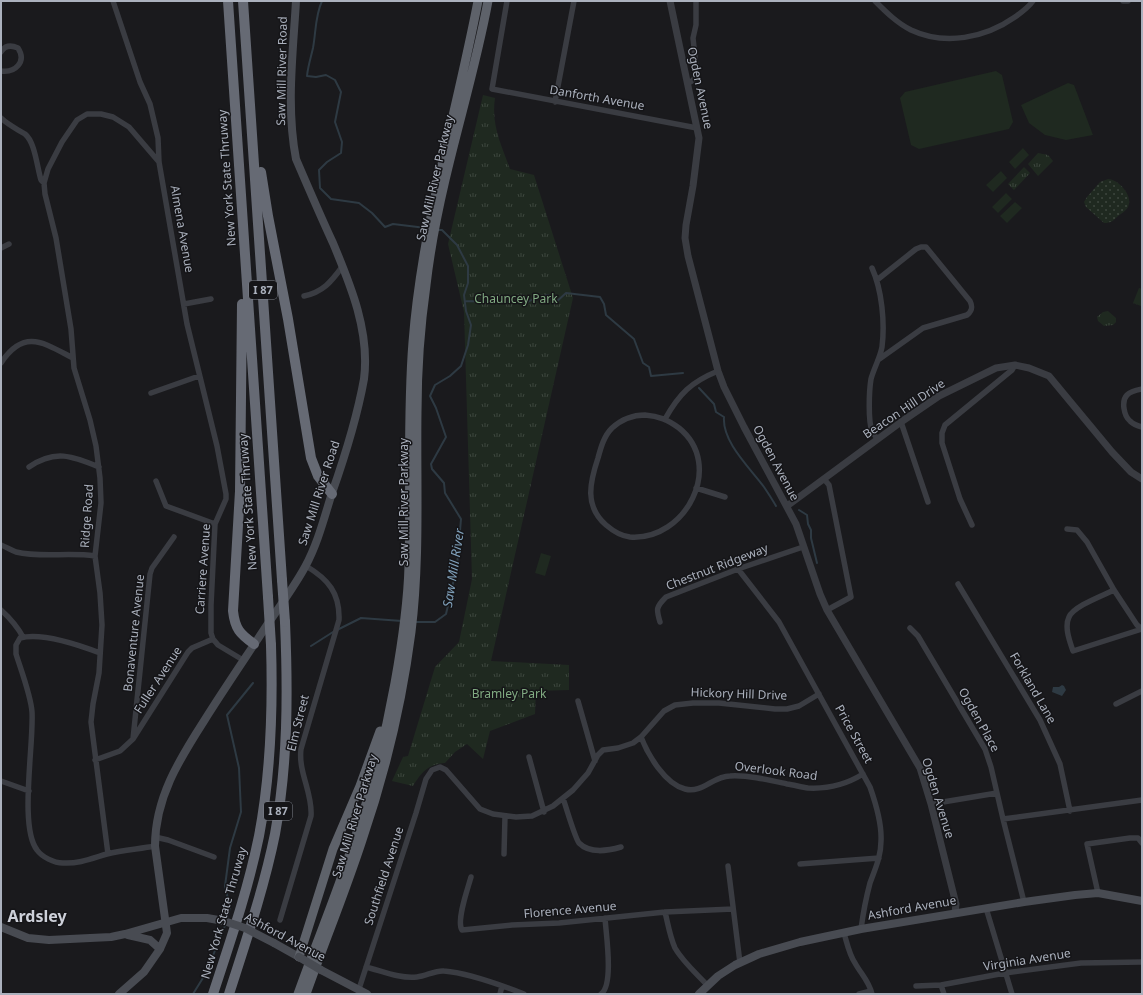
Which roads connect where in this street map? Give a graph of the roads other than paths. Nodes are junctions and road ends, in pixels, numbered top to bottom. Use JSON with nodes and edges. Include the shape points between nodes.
{"nodes":[{"id":1,"x":113,"y":1,"type":"edge"},
{"id":2,"x":228,"y":1,"type":"edge"},
{"id":3,"x":243,"y":1,"type":"edge"},
{"id":4,"x":296,"y":1,"type":"edge"},
{"id":5,"x":478,"y":1,"type":"edge"},
{"id":6,"x":488,"y":1,"type":"edge"},
{"id":7,"x":507,"y":1,"type":"edge"},
{"id":8,"x":574,"y":1,"type":"edge"},
{"id":9,"x":670,"y":1,"type":"edge"},
{"id":10,"x":696,"y":1,"type":"edge"},
{"id":11,"x":875,"y":1,"type":"edge"},
{"id":12,"x":1033,"y":1,"type":"edge"},
{"id":13,"x":1123,"y":1,"type":"edge"},
{"id":14,"x":1128,"y":1,"type":"edge"},
{"id":15,"x":1,"y":52,"type":"edge"},
{"id":16,"x":1,"y":71,"type":"edge"},
{"id":17,"x":688,"y":83,"type":"junction"},
{"id":18,"x":556,"y":102,"type":"junction"},
{"id":19,"x":251,"y":110,"type":"junction"},
{"id":20,"x":1,"y":118,"type":"edge"},
{"id":21,"x":697,"y":128,"type":"junction"},
{"id":22,"x":159,"y":162,"type":"junction"},
{"id":23,"x":44,"y":183,"type":"junction"},
{"id":24,"x":433,"y":220,"type":"junction"},
{"id":25,"x":9,"y":244,"type":"dead end"},
{"id":26,"x":1,"y":248,"type":"edge"},
{"id":27,"x":244,"y":248,"type":"junction"},
{"id":28,"x":342,"y":267,"type":"junction"},
{"id":29,"x":872,"y":268,"type":"dead end"},
{"id":30,"x":877,"y":280,"type":"junction"},
{"id":31,"x":304,"y":296,"type":"dead end"},
{"id":32,"x":211,"y":299,"type":"dead end"},
{"id":33,"x":184,"y":304,"type":"junction"},
{"id":34,"x":73,"y":358,"type":"junction"},
{"id":35,"x":878,"y":360,"type":"junction"},
{"id":36,"x":1,"y":362,"type":"edge"},
{"id":37,"x":195,"y":362,"type":"joint"},
{"id":38,"x":1015,"y":365,"type":"junction"},
{"id":39,"x":718,"y":371,"type":"junction"},
{"id":40,"x":199,"y":376,"type":"junction"},
{"id":41,"x":1142,"y":389,"type":"edge"},
{"id":42,"x":151,"y":392,"type":"dead end"},
{"id":43,"x":665,"y":419,"type":"junction"},
{"id":44,"x":901,"y":422,"type":"junction"},
{"id":45,"x":1142,"y":427,"type":"edge"},
{"id":46,"x":878,"y":439,"type":"junction"},
{"id":47,"x":29,"y":467,"type":"dead end"},
{"id":48,"x":99,"y":468,"type":"junction"},
{"id":49,"x":824,"y":479,"type":"junction"},
{"id":50,"x":1142,"y":479,"type":"edge"},
{"id":51,"x":156,"y":481,"type":"dead end"},
{"id":52,"x":696,"y":488,"type":"junction"},
{"id":53,"x":332,"y":494,"type":"junction"},
{"id":54,"x":725,"y":497,"type":"dead end"},
{"id":55,"x":928,"y":502,"type":"dead end"},
{"id":56,"x":787,"y":506,"type":"junction"},
{"id":57,"x":215,"y":524,"type":"junction"},
{"id":58,"x":972,"y":525,"type":"dead end"},
{"id":59,"x":1067,"y":529,"type":"dead end"},
{"id":60,"x":174,"y":537,"type":"dead end"},
{"id":61,"x":1,"y":545,"type":"edge"},
{"id":62,"x":803,"y":547,"type":"junction"},
{"id":63,"x":95,"y":556,"type":"junction"},
{"id":64,"x":306,"y":566,"type":"junction"},
{"id":65,"x":738,"y":569,"type":"junction"},
{"id":66,"x":958,"y":584,"type":"dead end"},
{"id":67,"x":1114,"y":590,"type":"junction"},
{"id":68,"x":1,"y":610,"type":"edge"},
{"id":69,"x":827,"y":610,"type":"junction"},
{"id":70,"x":660,"y":622,"type":"dead end"},
{"id":71,"x":910,"y":628,"type":"dead end"},
{"id":72,"x":1142,"y":629,"type":"edge"},
{"id":73,"x":407,"y":631,"type":"junction"},
{"id":74,"x":23,"y":637,"type":"junction"},
{"id":75,"x":213,"y":638,"type":"junction"},
{"id":76,"x":254,"y":644,"type":"junction"},
{"id":77,"x":100,"y":653,"type":"junction"},
{"id":78,"x":243,"y":660,"type":"junction"},
{"id":79,"x":395,"y":684,"type":"junction"},
{"id":80,"x":1142,"y":691,"type":"edge"},
{"id":81,"x":819,"y":694,"type":"junction"},
{"id":82,"x":578,"y":701,"type":"dead end"},
{"id":83,"x":1116,"y":704,"type":"dead end"},
{"id":84,"x":641,"y":737,"type":"junction"},
{"id":85,"x":133,"y":739,"type":"junction"},
{"id":86,"x":529,"y":757,"type":"dead end"},
{"id":87,"x":95,"y":760,"type":"junction"},
{"id":88,"x":595,"y":761,"type":"junction"},
{"id":89,"x":432,"y":770,"type":"joint"},
{"id":90,"x":863,"y":774,"type":"junction"},
{"id":91,"x":1,"y":781,"type":"edge"},
{"id":92,"x":29,"y":791,"type":"junction"},
{"id":93,"x":997,"y":794,"type":"junction"},
{"id":94,"x":563,"y":798,"type":"junction"},
{"id":95,"x":1142,"y":800,"type":"edge"},
{"id":96,"x":931,"y":804,"type":"junction"},
{"id":97,"x":1070,"y":811,"type":"junction"},
{"id":98,"x":544,"y":812,"type":"junction"},
{"id":99,"x":505,"y":816,"type":"junction"},
{"id":100,"x":1003,"y":819,"type":"junction"},
{"id":101,"x":155,"y":837,"type":"junction"},
{"id":102,"x":1142,"y":843,"type":"edge"},
{"id":103,"x":155,"y":846,"type":"junction"},
{"id":104,"x":620,"y":847,"type":"dead end"},
{"id":105,"x":108,"y":854,"type":"junction"},
{"id":106,"x":504,"y":854,"type":"dead end"},
{"id":107,"x":214,"y":857,"type":"dead end"},
{"id":108,"x":879,"y":858,"type":"junction"},
{"id":109,"x":800,"y":864,"type":"dead end"},
{"id":110,"x":728,"y":866,"type":"dead end"},
{"id":111,"x":327,"y":871,"type":"junction"},
{"id":112,"x":344,"y":871,"type":"junction"},
{"id":113,"x":471,"y":877,"type":"dead end"},
{"id":114,"x":1098,"y":893,"type":"junction"},
{"id":115,"x":1142,"y":901,"type":"edge"},
{"id":116,"x":1024,"y":902,"type":"junction"},
{"id":117,"x":986,"y":908,"type":"junction"},
{"id":118,"x":733,"y":909,"type":"junction"},
{"id":119,"x":665,"y":912,"type":"junction"},
{"id":120,"x":955,"y":913,"type":"junction"},
{"id":121,"x":605,"y":918,"type":"junction"},
{"id":122,"x":280,"y":920,"type":"dead end"},
{"id":123,"x":166,"y":922,"type":"junction"},
{"id":124,"x":1,"y":927,"type":"edge"},
{"id":125,"x":860,"y":929,"type":"junction"},
{"id":126,"x":844,"y":933,"type":"junction"},
{"id":127,"x":125,"y":934,"type":"junction"},
{"id":128,"x":160,"y":949,"type":"junction"},
{"id":129,"x":300,"y":954,"type":"junction"},
{"id":130,"x":1142,"y":962,"type":"edge"},
{"id":131,"x":740,"y":963,"type":"junction"},
{"id":132,"x":366,"y":967,"type":"junction"},
{"id":133,"x":317,"y":971,"type":"junction"},
{"id":134,"x":1005,"y":974,"type":"junction"},
{"id":135,"x":940,"y":985,"type":"junction"},
{"id":136,"x":502,"y":986,"type":"junction"},
{"id":137,"x":708,"y":986,"type":"junction"},
{"id":138,"x":916,"y":986,"type":"dead end"},
{"id":139,"x":356,"y":992,"type":"edge"},
{"id":140,"x":872,"y":993,"type":"edge"},
{"id":141,"x":119,"y":994,"type":"edge"},
{"id":142,"x":213,"y":994,"type":"edge"},
{"id":143,"x":229,"y":994,"type":"edge"},
{"id":144,"x":298,"y":994,"type":"edge"},
{"id":145,"x":306,"y":994,"type":"edge"},
{"id":146,"x":314,"y":994,"type":"edge"},
{"id":147,"x":367,"y":994,"type":"edge"},
{"id":148,"x":500,"y":994,"type":"edge"},
{"id":149,"x":524,"y":994,"type":"edge"},
{"id":150,"x":601,"y":994,"type":"edge"},
{"id":151,"x":699,"y":994,"type":"edge"},
{"id":152,"x":859,"y":994,"type":"edge"},
{"id":153,"x":944,"y":994,"type":"edge"},
{"id":154,"x":1012,"y":994,"type":"edge"}],
"edges":[{"from":1,"to":22,"type":"street","name":"Almena Avenue","via":[[148,100],[158,138]]},
{"from":2,"to":27,"type":"highway","name":"New York State Thruway","number":"I 87"},
{"from":3,"to":19,"type":"highway","number":"I 87"},
{"from":4,"to":28,"type":"main road","name":"Saw Mill River Road","via":[[291,98],[293,141],[299,165]]},
{"from":5,"to":24,"type":"highway","name":"Saw Mill River Parkway"},
{"from":6,"to":24,"type":"highway","name":"Saw Mill River Parkway","via":[[478,53]]},
{"from":7,"to":18,"type":"street","name":"Danforth Avenue","via":[[492,89]]},
{"from":8,"to":18,"type":"street"},
{"from":9,"to":17,"type":"street","name":"Ogden Avenue"},
{"from":10,"to":17,"type":"street","via":[[693,38],[697,76]]},
{"from":11,"to":12,"type":"street","via":[[910,29],[944,39],[989,32],[1029,8]]},
{"from":13,"to":14,"type":"street"},
{"from":15,"to":16,"type":"street","via":[[8,46],[18,48],[21,62],[14,70]]},
{"from":17,"to":21,"type":"street","name":"Ogden Avenue"},
{"from":18,"to":21,"type":"street","name":"Danforth Avenue"},
{"from":19,"to":53,"type":"highway","via":[[310,450],[315,470]]},
{"from":19,"to":143,"type":"highway","number":"I 87","bridge":true,"via":[[285,622],[287,729],[284,772],[270,856]]},
{"from":20,"to":23,"type":"street","via":[[31,141],[40,180]]},
{"from":21,"to":39,"type":"street","name":"Ogden Avenue","via":[[699,138],[694,186],[685,238]]},
{"from":22,"to":23,"type":"street","via":[[129,127],[113,117],[87,114],[77,120],[62,142]]},
{"from":22,"to":33,"type":"street","name":"Almena Avenue"},
{"from":23,"to":34,"type":"street","name":"Ridge Road","via":[[58,246]]},
{"from":24,"to":73,"type":"highway","name":"Saw Mill River Parkway","via":[[416,305],[411,363]]},
{"from":25,"to":26,"type":"street"},
{"from":27,"to":76,"type":"highway","via":[[240,491],[233,611],[240,633]]},
{"from":27,"to":142,"type":"highway","name":"New York State Thruway","number":"I 87","bridge":true,"via":[[271,645],[272,729],[263,814],[254,856],[244,898]]},
{"from":28,"to":31,"type":"street","via":[[330,283],[315,294]]},
{"from":28,"to":53,"type":"main road","name":"Saw Mill River Road","via":[[362,326],[365,372],[341,470]]},
{"from":29,"to":30,"type":"street"},
{"from":30,"to":35,"type":"street","via":[[883,327],[882,348]]},
{"from":30,"to":35,"type":"street","via":[[916,249],[926,247],[970,301],[972,307],[967,315],[924,328]]},
{"from":32,"to":33,"type":"street"},
{"from":33,"to":37,"type":"street","name":"Almena Avenue"},
{"from":34,"to":36,"type":"street","via":[[44,343],[32,341],[16,346]]},
{"from":34,"to":48,"type":"street","name":"Ridge Road","via":[[77,380],[92,426]]},
{"from":35,"to":46,"type":"street","via":[[871,379],[869,409],[872,431]]},
{"from":37,"to":40,"type":"street","name":"Carriere Avenue"},
{"from":38,"to":44,"type":"street","name":"Beacon Hill Drive","via":[[996,368],[939,396]]},
{"from":38,"to":50,"type":"street","name":"Beacon Hill Drive","via":[[1049,376],[1112,452],[1131,472]]},
{"from":38,"to":58,"type":"street","via":[[945,425],[942,433],[942,443],[951,475]]},
{"from":39,"to":43,"type":"street","via":[[693,384],[674,403]]},
{"from":39,"to":56,"type":"street","name":"Ogden Avenue","via":[[744,427]]},
{"from":40,"to":42,"type":"street"},
{"from":40,"to":57,"type":"street","name":"Carriere Avenue","via":[[218,446],[226,494]]},
{"from":41,"to":45,"type":"street","via":[[1130,392],[1124,404],[1130,422]]},
{"from":43,"to":52,"type":"street","via":[[684,432],[693,445],[699,469]]},
{"from":43,"to":52,"type":"street","via":[[635,416],[622,421],[610,431],[601,447],[593,472],[591,498],[596,514],[621,535],[637,537],[652,534],[667,528],[678,519],[691,502]]},
{"from":44,"to":46,"type":"street","name":"Beacon Hill Drive"},
{"from":44,"to":55,"type":"street"},
{"from":46,"to":49,"type":"street","name":"Beacon Hill Drive"},
{"from":47,"to":48,"type":"street","via":[[39,460],[57,455],[75,457]]},
{"from":48,"to":63,"type":"street","name":"Ridge Road","via":[[101,503]]},
{"from":49,"to":56,"type":"street","name":"Beacon Hill Drive"},
{"from":49,"to":69,"type":"street","via":[[829,484],[851,597]]},
{"from":51,"to":57,"type":"street","via":[[166,506]]},
{"from":52,"to":54,"type":"street"},
{"from":53,"to":64,"type":"main road","name":"Saw Mill River Road","via":[[318,540]]},
{"from":56,"to":62,"type":"street","name":"Ogden Avenue"},
{"from":57,"to":75,"type":"street","name":"Carriere Avenue","via":[[210,621]]},
{"from":59,"to":67,"type":"street","via":[[1077,530],[1087,542]]},
{"from":60,"to":85,"type":"street","name":"Bonaventure Avenue","via":[[150,574]]},
{"from":61,"to":63,"type":"street","via":[[14,551],[32,554]]},
{"from":62,"to":65,"type":"street","name":"Chestnut Ridgeway"},
{"from":62,"to":69,"type":"street","name":"Ogden Avenue"},
{"from":63,"to":77,"type":"street","name":"Ridge Road","via":[[102,625]]},
{"from":64,"to":76,"type":"main road","name":"Saw Mill River Road"},
{"from":64,"to":122,"type":"street","name":"Elm Street","via":[[330,585],[337,600],[339,618],[301,749],[311,816]]},
{"from":65,"to":70,"type":"street","name":"Chestnut Ridgeway","via":[[666,597],[658,605]]},
{"from":65,"to":81,"type":"street","name":"Price Street","via":[[779,622]]},
{"from":66,"to":97,"type":"street","name":"Forkland Lane","via":[[1040,720],[1060,764]]},
{"from":67,"to":72,"type":"street"},
{"from":67,"to":72,"type":"street","via":[[1076,610],[1068,618],[1067,627],[1073,651]]},
{"from":68,"to":74,"type":"street","via":[[11,618]]},
{"from":69,"to":96,"type":"street","name":"Ogden Avenue","via":[[916,760]]},
{"from":71,"to":93,"type":"street","name":"Ogden Place","via":[[918,636],[985,749]]},
{"from":73,"to":79,"type":"highway","name":"Saw Mill River Parkway"},
{"from":73,"to":133,"type":"highway","name":"Saw Mill River Parkway","via":[[396,714],[372,810]]},
{"from":74,"to":77,"type":"street","via":[[70,642]]},
{"from":74,"to":92,"type":"street","via":[[16,645],[16,654],[32,711]]},
{"from":75,"to":78,"type":"street","via":[[218,645]]},
{"from":75,"to":85,"type":"street","name":"Fuller Avenue","via":[[188,652]]},
{"from":76,"to":78,"type":"main road","name":"Saw Mill River Road"},
{"from":77,"to":87,"type":"street","name":"Ridge Road","via":[[91,722]]},
{"from":78,"to":101,"type":"main road","name":"Saw Mill River Road","via":[[190,743],[169,782],[160,804]]},
{"from":79,"to":111,"type":"highway","via":[[365,774],[333,849]]},
{"from":79,"to":112,"type":"highway","name":"Saw Mill River Parkway","via":[[370,789]]},
{"from":80,"to":83,"type":"street"},
{"from":81,"to":84,"type":"street","name":"Hickory Hill Drive","via":[[799,706],[787,709],[719,703],[675,705],[664,710]]},
{"from":81,"to":90,"type":"street","name":"Price Street"},
{"from":82,"to":88,"type":"street"},
{"from":84,"to":88,"type":"street","name":"Hickory Hill Drive","via":[[633,743],[603,750]]},
{"from":84,"to":90,"type":"street","name":"Overlook Road","via":[[658,769],[670,782],[694,791],[728,776],[765,779],[807,788],[828,787],[853,780]]},
{"from":85,"to":87,"type":"street","name":"Fuller Avenue","via":[[120,751]]},
{"from":86,"to":98,"type":"street"},
{"from":87,"to":105,"type":"street","name":"Ridge Road"},
{"from":88,"to":94,"type":"street","name":"Hickory Hill Drive","via":[[588,774]]},
{"from":89,"to":99,"type":"street","name":"Hickory Hill Drive","via":[[440,767],[446,770],[480,809]]},
{"from":89,"to":132,"type":"street","name":"Southfield Avenue","via":[[426,779]]},
{"from":90,"to":108,"type":"street","name":"Price Street","via":[[879,815],[882,843]]},
{"from":91,"to":92,"type":"street"},
{"from":92,"to":105,"type":"street","via":[[29,829],[37,851],[46,858],[62,863],[77,863]]},
{"from":93,"to":96,"type":"street"},
{"from":93,"to":100,"type":"street","name":"Ogden Place"},
{"from":94,"to":98,"type":"street","name":"Hickory Hill Drive"},
{"from":94,"to":104,"type":"street","via":[[578,842],[588,850],[608,851]]},
{"from":95,"to":97,"type":"street"},
{"from":96,"to":120,"type":"street","name":"Ogden Avenue","via":[[956,904]]},
{"from":97,"to":100,"type":"street"},
{"from":98,"to":99,"type":"street","name":"Hickory Hill Drive","via":[[532,816]]},
{"from":99,"to":106,"type":"street"},
{"from":100,"to":116,"type":"street","name":"Ogden Place"},
{"from":101,"to":103,"type":"main road","name":"Saw Mill River Road"},
{"from":101,"to":107,"type":"street"},
{"from":102,"to":114,"type":"street","via":[[1138,838],[1130,838],[1087,844]]},
{"from":103,"to":105,"type":"street"},
{"from":103,"to":123,"type":"main road","name":"Saw Mill River Road"},
{"from":108,"to":109,"type":"street"},
{"from":108,"to":125,"type":"street","name":"Price Street"},
{"from":110,"to":118,"type":"street"},
{"from":111,"to":112,"type":"highway","via":[[333,858],[337,857],[341,860]]},
{"from":111,"to":129,"type":"highway"},
{"from":112,"to":144,"type":"highway","name":"Saw Mill River Parkway"},
{"from":113,"to":121,"type":"street","name":"Florence Avenue","via":[[460,919],[462,930]]},
{"from":114,"to":115,"type":"main road","name":"Ashford Avenue"},
{"from":114,"to":116,"type":"main road","name":"Ashford Avenue"},
{"from":116,"to":117,"type":"main road","name":"Ashford Avenue"},
{"from":117,"to":120,"type":"main road","name":"Ashford Avenue"},
{"from":117,"to":134,"type":"street"},
{"from":118,"to":119,"type":"street","name":"Florence Avenue"},
{"from":118,"to":131,"type":"street"},
{"from":119,"to":121,"type":"street","name":"Florence Avenue"},
{"from":119,"to":137,"type":"street","via":[[676,948],[684,961]]},
{"from":120,"to":125,"type":"main road","name":"Ashford Avenue"},
{"from":121,"to":150,"type":"street","via":[[609,976]]},
{"from":123,"to":127,"type":"main road","name":"Ashford Avenue"},
{"from":123,"to":128,"type":"main road","name":"Saw Mill River Road","via":[[167,933]]},
{"from":123,"to":129,"type":"main road","name":"Ashford Avenue","bridge":true,"via":[[194,917],[224,921]]},
{"from":124,"to":127,"type":"main road","name":"Ashford Avenue","via":[[28,938],[42,940]]},
{"from":125,"to":126,"type":"main road","name":"Ashford Avenue"},
{"from":126,"to":131,"type":"main road","name":"Ashford Avenue","via":[[800,942],[759,954]]},
{"from":126,"to":140,"type":"street","via":[[852,959],[867,980]]},
{"from":127,"to":128,"type":"main road","via":[[150,940]]},
{"from":128,"to":141,"type":"main road","name":"Saw Mill River Road","via":[[144,972]]},
{"from":129,"to":133,"type":"main road","name":"Ashford Avenue","bridge":true},
{"from":130,"to":134,"type":"street","name":"Virginia Avenue","via":[[1081,963]]},
{"from":131,"to":137,"type":"main road","name":"Ashford Avenue","via":[[718,976]]},
{"from":132,"to":136,"type":"street","via":[[408,978],[442,971],[457,973]]},
{"from":132,"to":139,"type":"street","name":"Southfield Avenue"},
{"from":133,"to":139,"type":"main road","name":"Ashford Avenue","via":[[349,984]]},
{"from":133,"to":145,"type":"highway","name":"Saw Mill River Parkway"},
{"from":133,"to":146,"type":"highway","via":[[312,987]]},
{"from":134,"to":135,"type":"street","name":"Virginia Avenue"},
{"from":134,"to":154,"type":"street"},
{"from":135,"to":138,"type":"street","name":"Virginia Avenue"},
{"from":135,"to":153,"type":"street"},
{"from":136,"to":148,"type":"street"},
{"from":136,"to":149,"type":"street"},
{"from":137,"to":151,"type":"main road","name":"Ashford Avenue"},
{"from":139,"to":147,"type":"main road"},
{"from":140,"to":152,"type":"street"}]}
